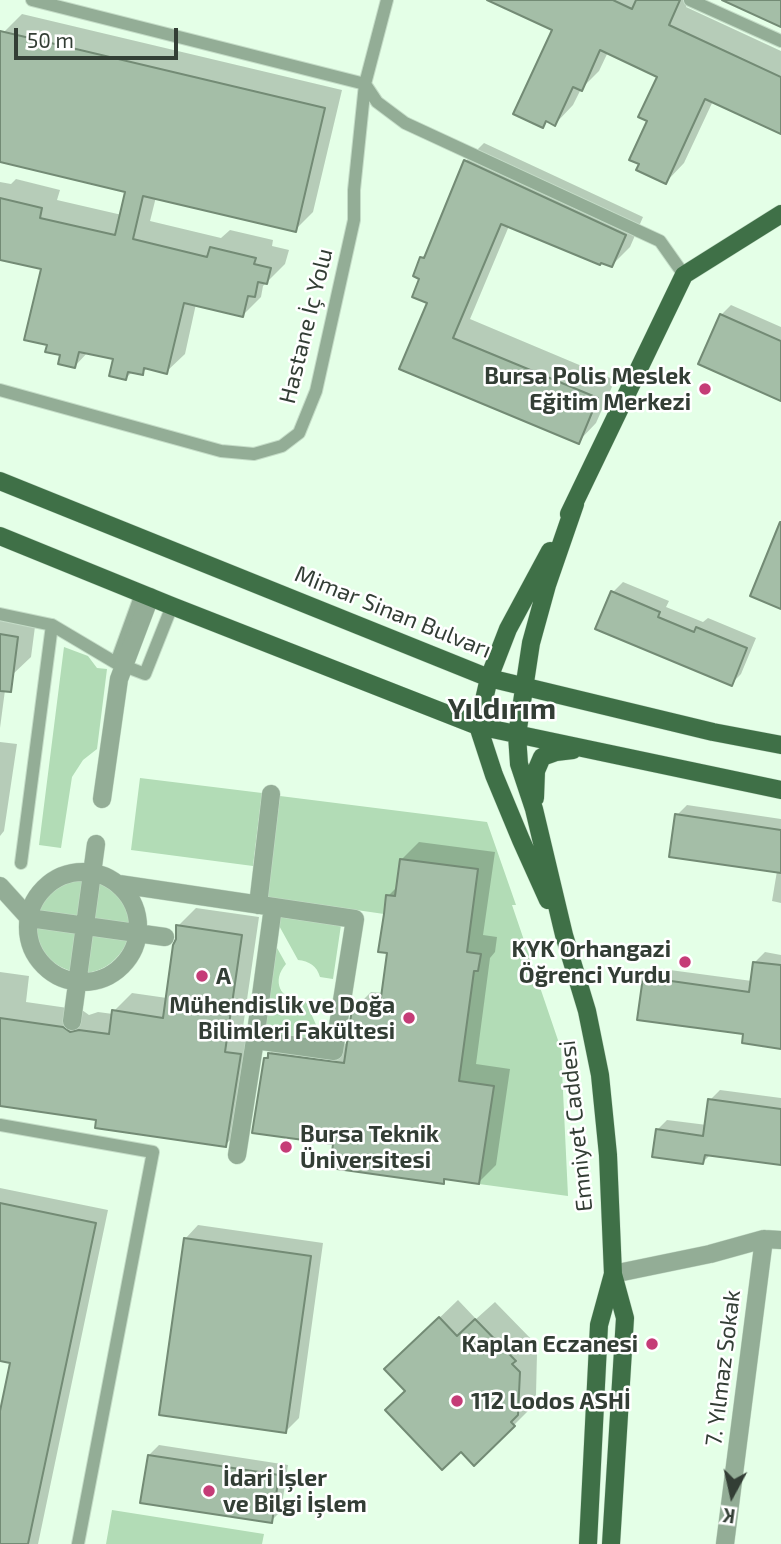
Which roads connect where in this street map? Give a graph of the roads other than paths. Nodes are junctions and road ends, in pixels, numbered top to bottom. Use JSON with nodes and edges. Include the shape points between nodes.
{"nodes":[{"id":1,"x":32,"y":0,"type":"edge"},
{"id":2,"x":387,"y":0,"type":"edge"},
{"id":3,"x":690,"y":0,"type":"edge"},
{"id":4,"x":781,"y":41,"type":"edge"},
{"id":5,"x":365,"y":84,"type":"junction"},
{"id":6,"x":781,"y":214,"type":"edge"},
{"id":7,"x":684,"y":275,"type":"junction"},
{"id":8,"x":0,"y":390,"type":"edge"},
{"id":9,"x":0,"y":481,"type":"edge"},
{"id":10,"x":575,"y":504,"type":"junction"},
{"id":11,"x":0,"y":536,"type":"edge"},
{"id":12,"x":146,"y":595,"type":"junction"},
{"id":13,"x":173,"y":606,"type":"junction"},
{"id":14,"x":0,"y":614,"type":"edge"},
{"id":15,"x":52,"y":625,"type":"junction"},
{"id":16,"x":120,"y":665,"type":"junction"},
{"id":17,"x":489,"y":678,"type":"junction"},
{"id":18,"x":524,"y":686,"type":"junction"},
{"id":19,"x":478,"y":726,"type":"junction"},
{"id":20,"x":517,"y":735,"type":"junction"},
{"id":21,"x":781,"y":745,"type":"edge"},
{"id":22,"x":582,"y":749,"type":"junction"},
{"id":23,"x":781,"y":790,"type":"edge"},
{"id":24,"x":271,"y":794,"type":"dead end"},
{"id":25,"x":102,"y":799,"type":"dead end"},
{"id":26,"x":534,"y":808,"type":"junction"},
{"id":27,"x":96,"y":845,"type":"dead end"},
{"id":28,"x":21,"y":863,"type":"dead end"},
{"id":29,"x":92,"y":872,"type":"junction"},
{"id":30,"x":119,"y":884,"type":"junction"},
{"id":31,"x":0,"y":886,"type":"edge"},
{"id":32,"x":266,"y":906,"type":"junction"},
{"id":33,"x":29,"y":918,"type":"junction"},
{"id":34,"x":85,"y":926,"type":"junction"},
{"id":35,"x":138,"y":933,"type":"junction"},
{"id":36,"x":564,"y":935,"type":"junction"},
{"id":37,"x":166,"y":937,"type":"dead end"},
{"id":38,"x":77,"y":981,"type":"junction"},
{"id":39,"x":72,"y":1021,"type":"dead end"},
{"id":40,"x":255,"y":1040,"type":"junction"},
{"id":41,"x":0,"y":1125,"type":"edge"},
{"id":42,"x":237,"y":1155,"type":"dead end"},
{"id":43,"x":772,"y":1240,"type":"edge"},
{"id":44,"x":613,"y":1274,"type":"junction"},
{"id":45,"x":78,"y":1544,"type":"edge"},
{"id":46,"x":588,"y":1544,"type":"edge"},
{"id":47,"x":611,"y":1544,"type":"edge"},
{"id":48,"x":725,"y":1544,"type":"edge"}],
"edges":[{"from":1,"to":5,"type":"lane"},
{"from":2,"to":5,"type":"lane","name":"Hastane İç Yolu"},
{"from":3,"to":4,"type":"lane"},
{"from":5,"to":7,"type":"lane","via":[[377,102],[405,123],[660,241]]},
{"from":5,"to":8,"type":"lane","name":"Hastane İç Yolu","via":[[354,220],[316,391],[299,433],[282,446],[254,454],[221,451]]},
{"from":6,"to":7,"type":"main road"},
{"from":7,"to":10,"type":"main road"},
{"from":9,"to":17,"type":"main road","name":"Mimar Sinan Bulvarı"},
{"from":10,"to":17,"type":"main road","via":[[508,629]]},
{"from":10,"to":18,"type":"main road","via":[[547,585]]},
{"from":11,"to":12,"type":"main road"},
{"from":12,"to":13,"type":"main road"},
{"from":12,"to":16,"type":"street"},
{"from":13,"to":16,"type":"lane","via":[[145,674]]},
{"from":13,"to":19,"type":"main road"},
{"from":14,"to":15,"type":"lane"},
{"from":15,"to":16,"type":"lane"},
{"from":15,"to":28,"type":"lane"},
{"from":16,"to":25,"type":"street"},
{"from":17,"to":18,"type":"main road","name":"Mimar Sinan Bulvarı"},
{"from":17,"to":19,"type":"main road"},
{"from":18,"to":20,"type":"main road"},
{"from":18,"to":21,"type":"main road","name":"Mimar Sinan Bulvarı"},
{"from":19,"to":20,"type":"main road"},
{"from":19,"to":36,"type":"main road","via":[[512,819]]},
{"from":20,"to":22,"type":"main road"},
{"from":20,"to":26,"type":"main road","via":[[519,764]]},
{"from":22,"to":23,"type":"main road"},
{"from":22,"to":26,"type":"main road","via":[[542,757],[536,771]]},
{"from":24,"to":32,"type":"street"},
{"from":26,"to":36,"type":"main road"},
{"from":27,"to":29,"type":"street"},
{"from":29,"to":30,"type":"street"},
{"from":29,"to":33,"type":"street","via":[[72,872],[51,881],[34,899]]},
{"from":29,"to":34,"type":"street"},
{"from":30,"to":32,"type":"street"},
{"from":30,"to":35,"type":"street","via":[[132,898]]},
{"from":31,"to":33,"type":"street"},
{"from":32,"to":40,"type":"street"},
{"from":32,"to":40,"type":"street","via":[[355,919],[334,1051]]},
{"from":33,"to":34,"type":"street"},
{"from":33,"to":38,"type":"street","via":[[32,949],[46,968]]},
{"from":34,"to":35,"type":"street"},
{"from":34,"to":38,"type":"street"},
{"from":35,"to":37,"type":"street"},
{"from":35,"to":38,"type":"street","via":[[131,957],[115,973],[97,981]]},
{"from":36,"to":44,"type":"main road","name":"Emniyet Caddesi","via":[[600,1075]]},
{"from":38,"to":39,"type":"street"},
{"from":40,"to":42,"type":"street"},
{"from":41,"to":45,"type":"lane","via":[[153,1152]]},
{"from":43,"to":44,"type":"street"},
{"from":43,"to":48,"type":"street","name":"7. Yılmaz Sokak"},
{"from":44,"to":46,"type":"main road","name":"Emniyet Caddesi","via":[[599,1325]]},
{"from":44,"to":47,"type":"main road","name":"Emniyet Caddesi","via":[[625,1318]]}]}
